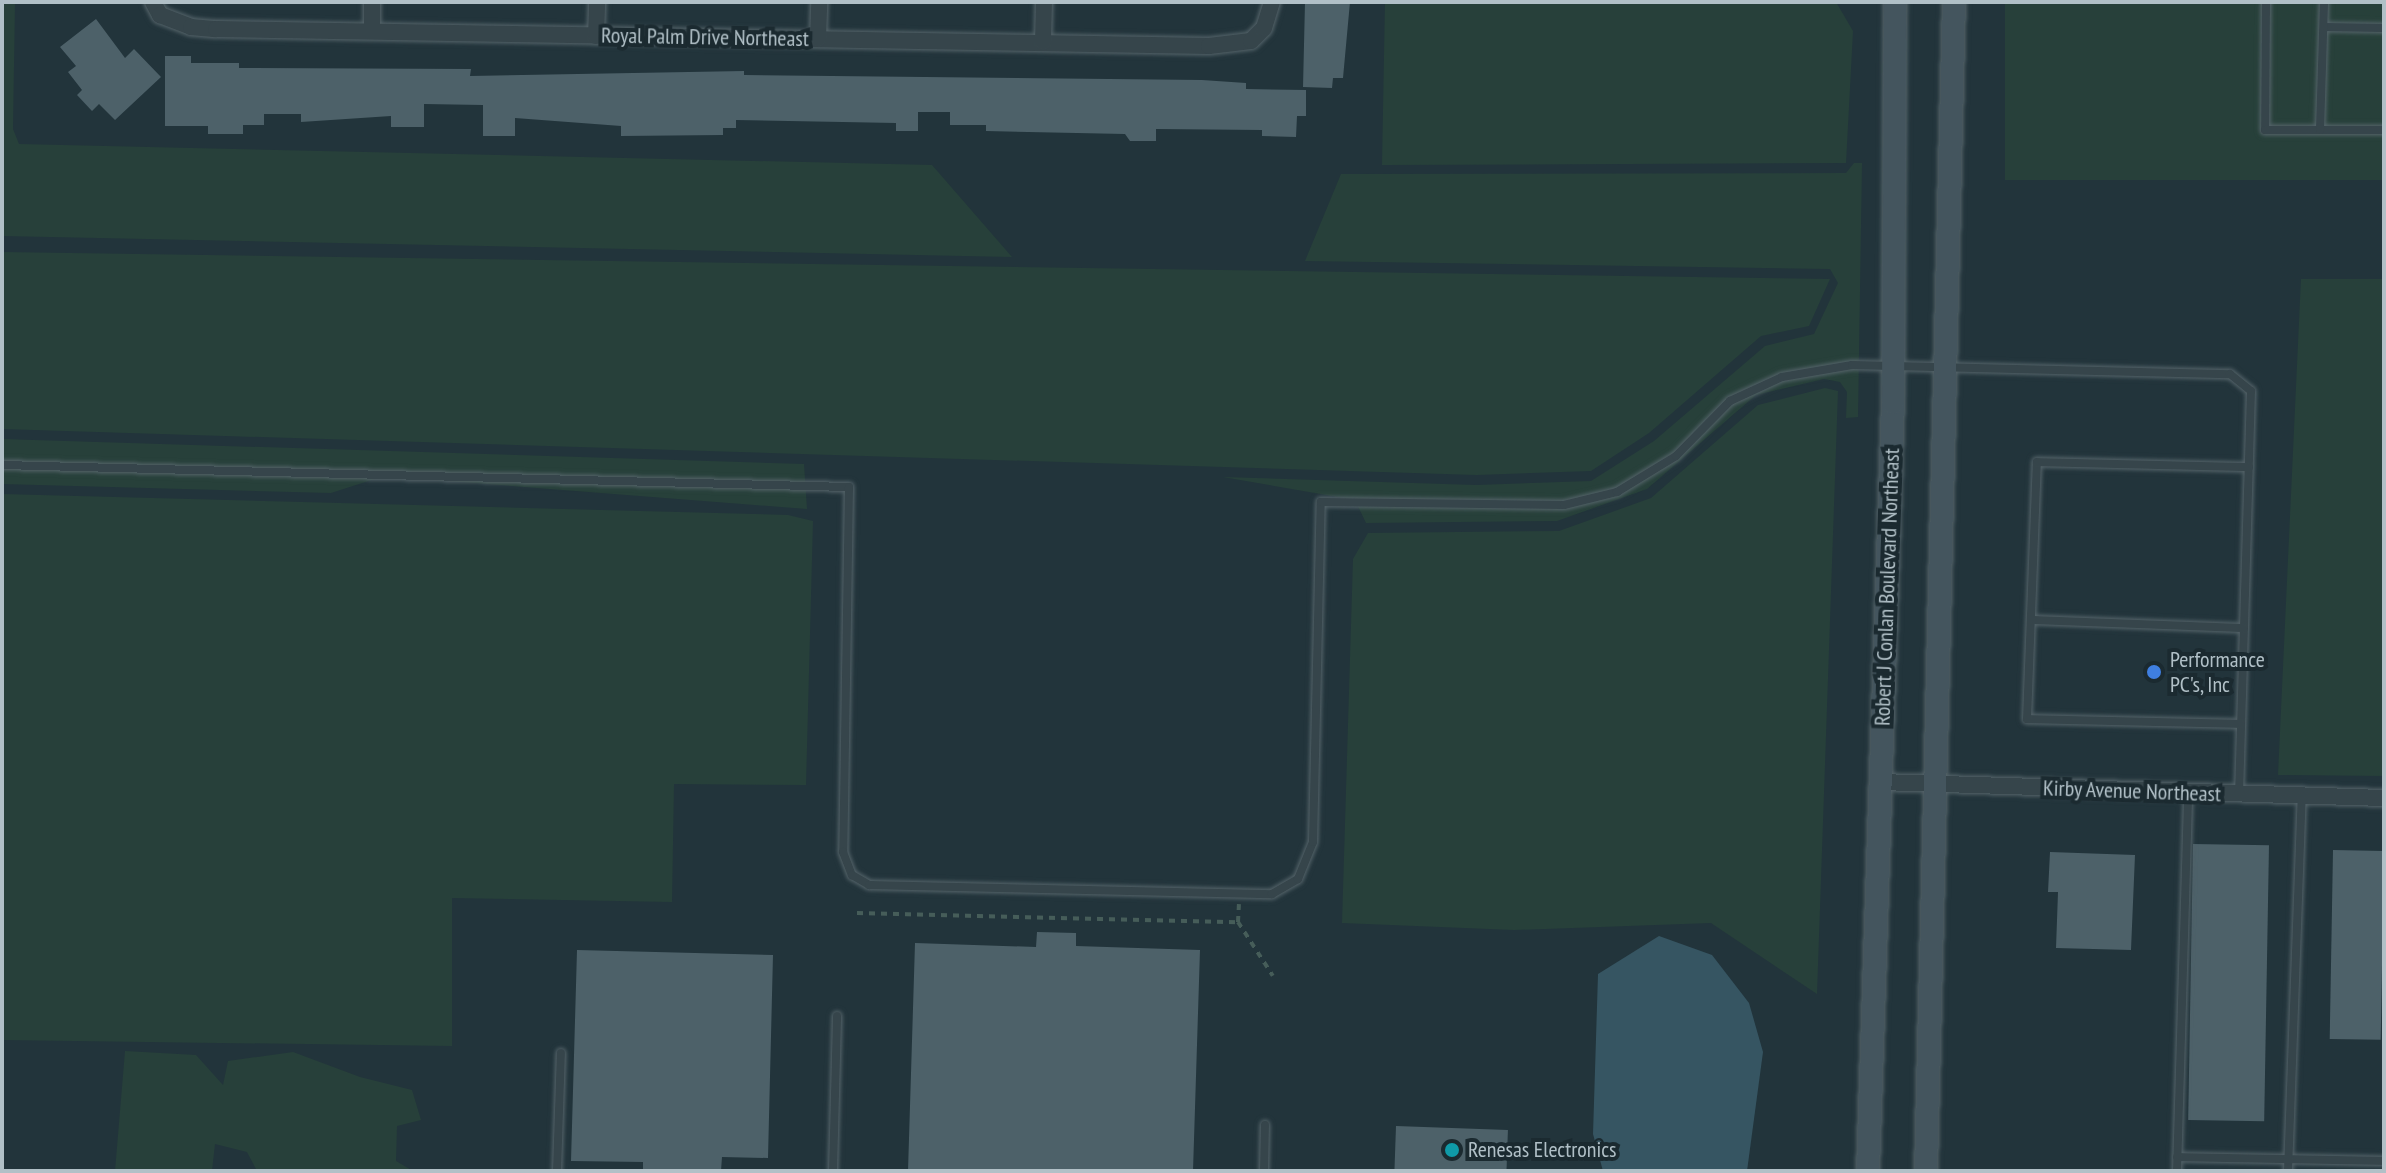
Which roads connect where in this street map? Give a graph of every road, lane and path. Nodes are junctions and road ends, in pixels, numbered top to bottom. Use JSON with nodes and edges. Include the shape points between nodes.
{"nodes":[{"id":1,"x":372,"y":2,"type":"edge"},
{"id":2,"x":597,"y":2,"type":"edge"},
{"id":3,"x":819,"y":2,"type":"edge"},
{"id":4,"x":1044,"y":2,"type":"edge"},
{"id":5,"x":1272,"y":2,"type":"edge"},
{"id":6,"x":1895,"y":2,"type":"edge"},
{"id":7,"x":1954,"y":2,"type":"edge"},
{"id":8,"x":2266,"y":2,"type":"edge"},
{"id":9,"x":2324,"y":2,"type":"edge"},
{"id":10,"x":156,"y":9,"type":"edge"},
{"id":11,"x":2324,"y":27,"type":"junction"},
{"id":12,"x":2384,"y":28,"type":"edge"},
{"id":13,"x":372,"y":30,"type":"junction"},
{"id":14,"x":596,"y":36,"type":"junction"},
{"id":15,"x":818,"y":39,"type":"junction"},
{"id":16,"x":1043,"y":42,"type":"junction"},
{"id":17,"x":2320,"y":130,"type":"junction"},
{"id":18,"x":2384,"y":130,"type":"edge"},
{"id":19,"x":1894,"y":368,"type":"junction"},
{"id":20,"x":1949,"y":371,"type":"junction"},
{"id":21,"x":2,"y":465,"type":"edge"},
{"id":22,"x":2249,"y":467,"type":"junction"},
{"id":23,"x":2031,"y":620,"type":"junction"},
{"id":24,"x":2244,"y":628,"type":"junction"},
{"id":25,"x":2241,"y":724,"type":"junction"},
{"id":26,"x":1880,"y":782,"type":"junction"},
{"id":27,"x":1937,"y":785,"type":"junction"},
{"id":28,"x":2188,"y":792,"type":"junction"},
{"id":29,"x":2239,"y":793,"type":"junction"},
{"id":30,"x":2302,"y":795,"type":"junction"},
{"id":31,"x":2384,"y":798,"type":"edge"},
{"id":32,"x":1239,"y":894,"type":"junction"},
{"id":33,"x":857,"y":913,"type":"dead end"},
{"id":34,"x":1238,"y":922,"type":"junction"},
{"id":35,"x":1273,"y":976,"type":"dead end"},
{"id":36,"x":837,"y":1016,"type":"dead end"},
{"id":37,"x":561,"y":1053,"type":"dead end"},
{"id":38,"x":1265,"y":1125,"type":"dead end"},
{"id":39,"x":2177,"y":1157,"type":"junction"},
{"id":40,"x":2288,"y":1158,"type":"junction"},
{"id":41,"x":2384,"y":1161,"type":"edge"},
{"id":42,"x":557,"y":1171,"type":"edge"},
{"id":43,"x":833,"y":1171,"type":"edge"},
{"id":44,"x":1264,"y":1171,"type":"edge"},
{"id":45,"x":1868,"y":1171,"type":"edge"},
{"id":46,"x":1926,"y":1171,"type":"edge"},
{"id":47,"x":2177,"y":1171,"type":"edge"},
{"id":48,"x":2288,"y":1171,"type":"edge"}],
"edges":[{"from":1,"to":13,"type":"street"},
{"from":2,"to":14,"type":"street"},
{"from":3,"to":15,"type":"street"},
{"from":4,"to":16,"type":"street"},
{"from":5,"to":16,"type":"street","name":"Royal Palm Drive Northeast","via":[[1264,28],[1251,41],[1209,46]]},
{"from":6,"to":19,"type":"main road","name":"Robert J Conlan Boulevard Northeast"},
{"from":7,"to":20,"type":"main road"},
{"from":8,"to":17,"type":"lane","via":[[2265,130]]},
{"from":9,"to":11,"type":"lane"},
{"from":10,"to":13,"type":"street","name":"Royal Palm Drive Northeast","via":[[191,27]]},
{"from":11,"to":12,"type":"lane"},
{"from":11,"to":17,"type":"lane"},
{"from":13,"to":14,"type":"street","name":"Royal Palm Drive Northeast"},
{"from":14,"to":15,"type":"street","name":"Royal Palm Drive Northeast"},
{"from":15,"to":16,"type":"street","name":"Royal Palm Drive Northeast"},
{"from":17,"to":18,"type":"lane"},
{"from":19,"to":20,"type":"lane"},
{"from":19,"to":26,"type":"main road","name":"Robert J Conlan Boulevard Northeast"},
{"from":19,"to":32,"type":"lane","via":[[1852,365],[1782,377],[1730,401],[1676,456],[1617,492],[1564,505],[1321,502],[1310,857],[1298,879],[1282,891]]},
{"from":20,"to":22,"type":"lane","via":[[2230,374],[2251,391]]},
{"from":20,"to":27,"type":"main road"},
{"from":21,"to":32,"type":"lane","via":[[849,487],[843,852],[852,875],[869,885]]},
{"from":22,"to":23,"type":"lane","via":[[2037,462]]},
{"from":22,"to":24,"type":"lane"},
{"from":23,"to":24,"type":"lane"},
{"from":23,"to":25,"type":"lane","via":[[2027,719]]},
{"from":24,"to":25,"type":"lane"},
{"from":25,"to":29,"type":"lane"},
{"from":26,"to":27,"type":"street","name":"Kirby Avenue Northeast"},
{"from":26,"to":45,"type":"main road","name":"Robert J Conlan Boulevard Northeast"},
{"from":27,"to":28,"type":"street","name":"Kirby Avenue Northeast"},
{"from":27,"to":46,"type":"main road"},
{"from":28,"to":29,"type":"street","name":"Kirby Avenue Northeast"},
{"from":28,"to":39,"type":"lane"},
{"from":29,"to":30,"type":"street","name":"Kirby Avenue Northeast"},
{"from":30,"to":31,"type":"street","name":"Kirby Avenue Northeast"},
{"from":30,"to":40,"type":"lane"},
{"from":32,"to":34,"type":"path"},
{"from":33,"to":34,"type":"path"},
{"from":34,"to":35,"type":"path"},
{"from":36,"to":43,"type":"lane"},
{"from":37,"to":42,"type":"lane"},
{"from":38,"to":44,"type":"lane"},
{"from":39,"to":40,"type":"lane"},
{"from":39,"to":47,"type":"lane"},
{"from":40,"to":41,"type":"lane"},
{"from":40,"to":48,"type":"lane"}]}
